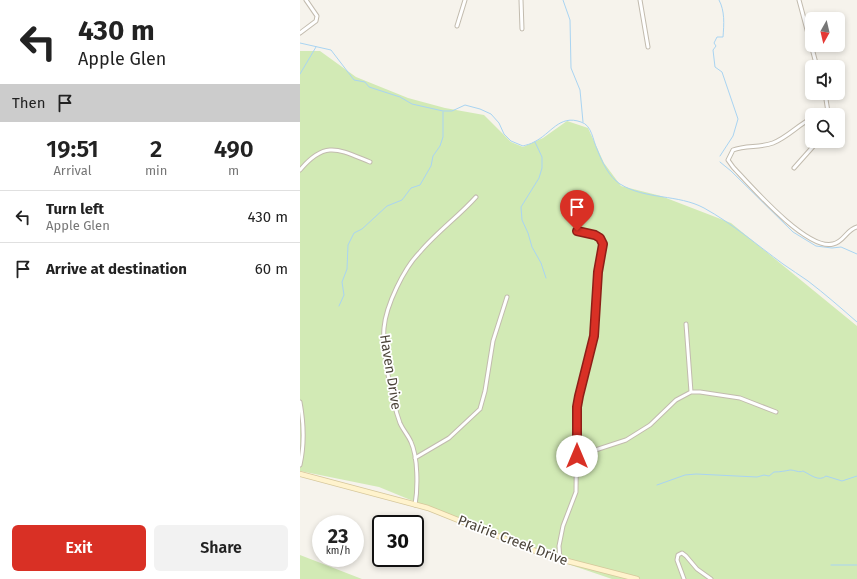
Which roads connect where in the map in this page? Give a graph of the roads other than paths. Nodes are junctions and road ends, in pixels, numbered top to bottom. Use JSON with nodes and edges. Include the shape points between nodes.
{"nodes":[{"id":1,"x":306,"y":0,"type":"edge"},
{"id":2,"x":465,"y":0,"type":"edge"},
{"id":3,"x":521,"y":0,"type":"edge"},
{"id":4,"x":640,"y":0,"type":"edge"},
{"id":5,"x":799,"y":0,"type":"edge"},
{"id":6,"x":457,"y":26,"type":"dead end"},
{"id":7,"x":522,"y":29,"type":"dead end"},
{"id":8,"x":300,"y":32,"type":"edge"},
{"id":9,"x":648,"y":47,"type":"dead end"},
{"id":10,"x":815,"y":60,"type":"edge"},
{"id":11,"x":805,"y":123,"type":"edge"},
{"id":12,"x":812,"y":148,"type":"edge"},
{"id":13,"x":370,"y":162,"type":"dead end"},
{"id":14,"x":794,"y":168,"type":"dead end"},
{"id":15,"x":300,"y":170,"type":"edge"},
{"id":16,"x":476,"y":197,"type":"dead end"},
{"id":17,"x":857,"y":227,"type":"edge"},
{"id":18,"x":577,"y":231,"type":"dead end"},
{"id":19,"x":507,"y":297,"type":"dead end"},
{"id":20,"x":686,"y":324,"type":"dead end"},
{"id":21,"x":691,"y":392,"type":"junction"},
{"id":22,"x":300,"y":402,"type":"edge"},
{"id":23,"x":776,"y":412,"type":"dead end"},
{"id":24,"x":577,"y":456,"type":"junction"},
{"id":25,"x":415,"y":458,"type":"junction"},
{"id":26,"x":300,"y":465,"type":"edge"},
{"id":27,"x":300,"y":474,"type":"edge"},
{"id":28,"x":415,"y":504,"type":"junction"},
{"id":29,"x":560,"y":559,"type":"junction"},
{"id":30,"x":637,"y":579,"type":"edge"},
{"id":31,"x":684,"y":579,"type":"edge"},
{"id":32,"x":710,"y":579,"type":"edge"}],
"edges":[{"from":1,"to":8,"type":"street","via":[[317,16],[316,21]]},
{"from":2,"to":6,"type":"street"},
{"from":3,"to":7,"type":"street"},
{"from":4,"to":9,"type":"street"},
{"from":5,"to":10,"type":"street"},
{"from":11,"to":17,"type":"street","via":[[780,140],[762,146],[733,150],[728,160],[776,213],[809,238],[832,245]]},
{"from":12,"to":14,"type":"street"},
{"from":13,"to":15,"type":"street","via":[[326,149],[319,152]]},
{"from":16,"to":25,"type":"street","name":"Haven Drive","via":[[419,252],[404,276],[387,314],[384,338],[392,390],[400,424],[411,442]]},
{"from":18,"to":24,"type":"street","via":[[595,235],[603,244],[598,272],[594,336],[577,407]]},
{"from":19,"to":25,"type":"street","via":[[493,341],[480,410],[449,438]]},
{"from":20,"to":21,"type":"street"},
{"from":21,"to":23,"type":"street","via":[[740,398]]},
{"from":21,"to":24,"type":"street","via":[[676,400],[650,425],[626,440]]},
{"from":22,"to":26,"type":"street","via":[[304,443]]},
{"from":24,"to":29,"type":"street","via":[[576,492],[563,526],[559,546]]},
{"from":25,"to":28,"type":"street","name":"Haven Drive"},
{"from":27,"to":28,"type":"main road","name":"Prairie Creek Drive"},
{"from":28,"to":29,"type":"main road","name":"Prairie Creek Drive"},
{"from":29,"to":30,"type":"main road","name":"Prairie Creek Drive"},
{"from":31,"to":32,"type":"street","via":[[677,560],[682,554]]}]}
